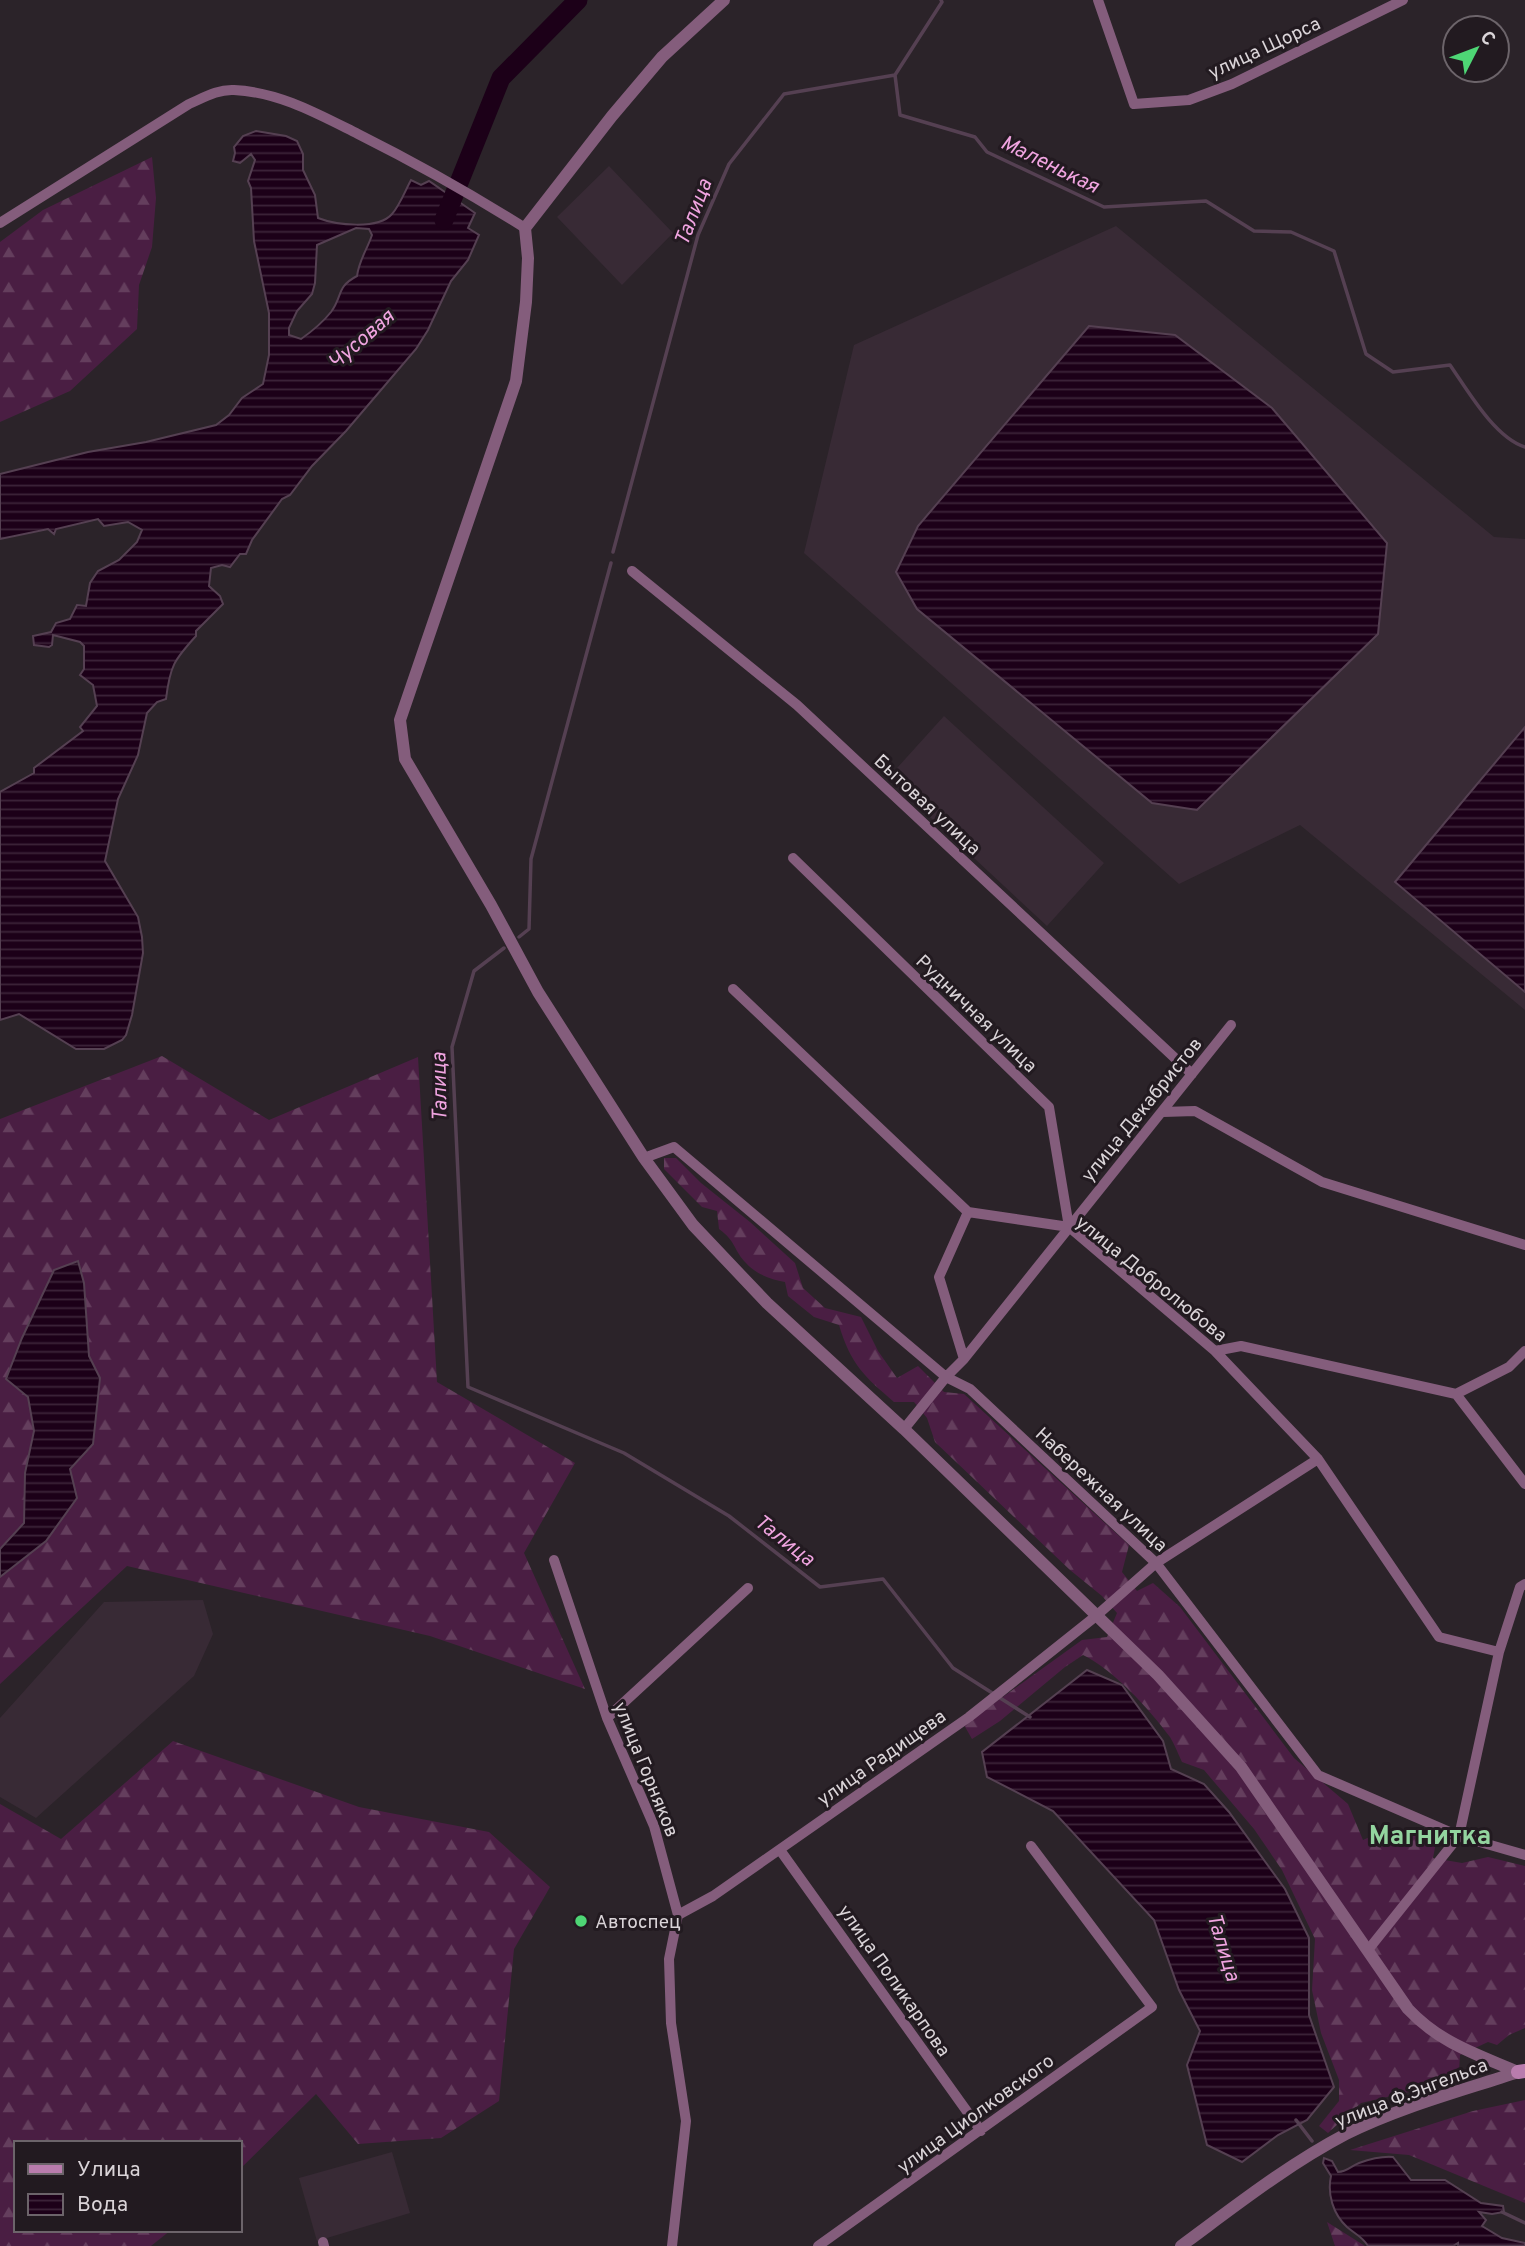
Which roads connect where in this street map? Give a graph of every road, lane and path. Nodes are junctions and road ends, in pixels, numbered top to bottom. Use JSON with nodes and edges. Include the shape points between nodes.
{"nodes":[{"id":1,"x":724,"y":0,"type":"edge"},
{"id":2,"x":1098,"y":0,"type":"edge"},
{"id":3,"x":1403,"y":0,"type":"edge"},
{"id":4,"x":0,"y":223,"type":"edge"},
{"id":5,"x":525,"y":228,"type":"junction"},
{"id":6,"x":632,"y":571,"type":"dead end"},
{"id":7,"x":793,"y":858,"type":"dead end"},
{"id":8,"x":733,"y":989,"type":"dead end"},
{"id":9,"x":1231,"y":1025,"type":"dead end"},
{"id":10,"x":1192,"y":1074,"type":"junction"},
{"id":11,"x":1163,"y":1112,"type":"junction"},
{"id":12,"x":644,"y":1158,"type":"junction"},
{"id":13,"x":968,"y":1212,"type":"junction"},
{"id":14,"x":1069,"y":1227,"type":"junction"},
{"id":15,"x":1525,"y":1245,"type":"edge"},
{"id":16,"x":1214,"y":1351,"type":"junction"},
{"id":17,"x":1525,"y":1351,"type":"edge"},
{"id":18,"x":964,"y":1359,"type":"junction"},
{"id":19,"x":946,"y":1377,"type":"junction"},
{"id":20,"x":1456,"y":1394,"type":"junction"},
{"id":21,"x":904,"y":1429,"type":"junction"},
{"id":22,"x":1318,"y":1459,"type":"junction"},
{"id":23,"x":1525,"y":1485,"type":"edge"},
{"id":24,"x":554,"y":1560,"type":"dead end"},
{"id":25,"x":1156,"y":1563,"type":"junction"},
{"id":26,"x":1525,"y":1584,"type":"edge"},
{"id":27,"x":748,"y":1588,"type":"dead end"},
{"id":28,"x":1096,"y":1616,"type":"junction"},
{"id":29,"x":1499,"y":1652,"type":"junction"},
{"id":30,"x":607,"y":1718,"type":"junction"},
{"id":31,"x":1459,"y":1836,"type":"junction"},
{"id":32,"x":1031,"y":1846,"type":"dead end"},
{"id":33,"x":780,"y":1850,"type":"junction"},
{"id":34,"x":1525,"y":1855,"type":"edge"},
{"id":35,"x":678,"y":1915,"type":"junction"},
{"id":36,"x":1367,"y":1950,"type":"junction"},
{"id":37,"x":1522,"y":2072,"type":"edge"},
{"id":38,"x":981,"y":2131,"type":"junction"},
{"id":39,"x":672,"y":2246,"type":"edge"},
{"id":40,"x":818,"y":2246,"type":"edge"},
{"id":41,"x":1181,"y":2246,"type":"edge"}],
"edges":[{"from":1,"to":5,"type":"street","via":[[662,57]]},
{"from":2,"to":3,"type":"street","name":"улица Щорса","via":[[1134,104],[1189,100],[1231,84]]},
{"from":4,"to":5,"type":"street","via":[[188,104],[231,90],[267,94],[305,107],[416,163]]},
{"from":5,"to":12,"type":"street","via":[[526,302],[516,381],[400,720],[405,759],[538,992]]},
{"from":6,"to":10,"type":"street","name":"Бытовая улица","via":[[797,705]]},
{"from":7,"to":14,"type":"street","name":"Рудничная улица","via":[[1049,1107]]},
{"from":8,"to":13,"type":"street"},
{"from":9,"to":10,"type":"street","name":"улица Декабристов"},
{"from":10,"to":11,"type":"street","name":"улица Декабристов"},
{"from":11,"to":14,"type":"street","name":"улица Декабристов"},
{"from":11,"to":15,"type":"street","via":[[1195,1111],[1322,1182]]},
{"from":12,"to":19,"type":"street","name":"Набережная улица","via":[[674,1147]]},
{"from":12,"to":21,"type":"street","via":[[693,1225],[758,1294]]},
{"from":13,"to":14,"type":"street","name":"улица Добролюбова"},
{"from":13,"to":18,"type":"street","via":[[939,1277]]},
{"from":14,"to":16,"type":"street","name":"улица Добролюбова"},
{"from":14,"to":18,"type":"street","name":"улица Декабристов"},
{"from":16,"to":20,"type":"street","via":[[1241,1346]]},
{"from":16,"to":22,"type":"street","name":"улица Добролюбова"},
{"from":17,"to":20,"type":"street","via":[[1510,1367]]},
{"from":18,"to":19,"type":"street","name":"улица Декабристов"},
{"from":19,"to":21,"type":"street","name":"улица Декабристов"},
{"from":19,"to":25,"type":"street","name":"Набережная улица","via":[[970,1389]]},
{"from":20,"to":23,"type":"street"},
{"from":21,"to":28,"type":"street"},
{"from":22,"to":25,"type":"street","name":"улица Радищева"},
{"from":22,"to":29,"type":"street","name":"улица Добролюбова","via":[[1439,1637]]},
{"from":24,"to":30,"type":"street","name":"улица Горняков"},
{"from":25,"to":28,"type":"street","name":"улица Радищева"},
{"from":25,"to":31,"type":"street","name":"Набережная улица","via":[[1318,1775]]},
{"from":26,"to":29,"type":"street","via":[[1520,1587]]},
{"from":27,"to":30,"type":"street"},
{"from":28,"to":33,"type":"street","name":"улица Радищева","via":[[951,1730]]},
{"from":28,"to":36,"type":"street","via":[[1158,1675],[1241,1767]]},
{"from":29,"to":31,"type":"street"},
{"from":30,"to":35,"type":"street","name":"улица Горняков","via":[[654,1826]]},
{"from":31,"to":34,"type":"street","name":"Набережная улица"},
{"from":31,"to":36,"type":"street"},
{"from":32,"to":38,"type":"street","name":"улица Циолковского","via":[[1152,2007]]},
{"from":33,"to":35,"type":"street","name":"улица Радищева"},
{"from":33,"to":38,"type":"street","name":"улица Поликарпова"},
{"from":35,"to":39,"type":"street","name":"улица Горняков","via":[[669,1959],[671,2023],[686,2120]]},
{"from":36,"to":37,"type":"street","via":[[1425,2027]]},
{"from":37,"to":41,"type":"street","name":"улица Ф.Энгельса","via":[[1404,2110],[1347,2134],[1290,2168]]},
{"from":38,"to":40,"type":"street","name":"улица Циолковского"}]}
